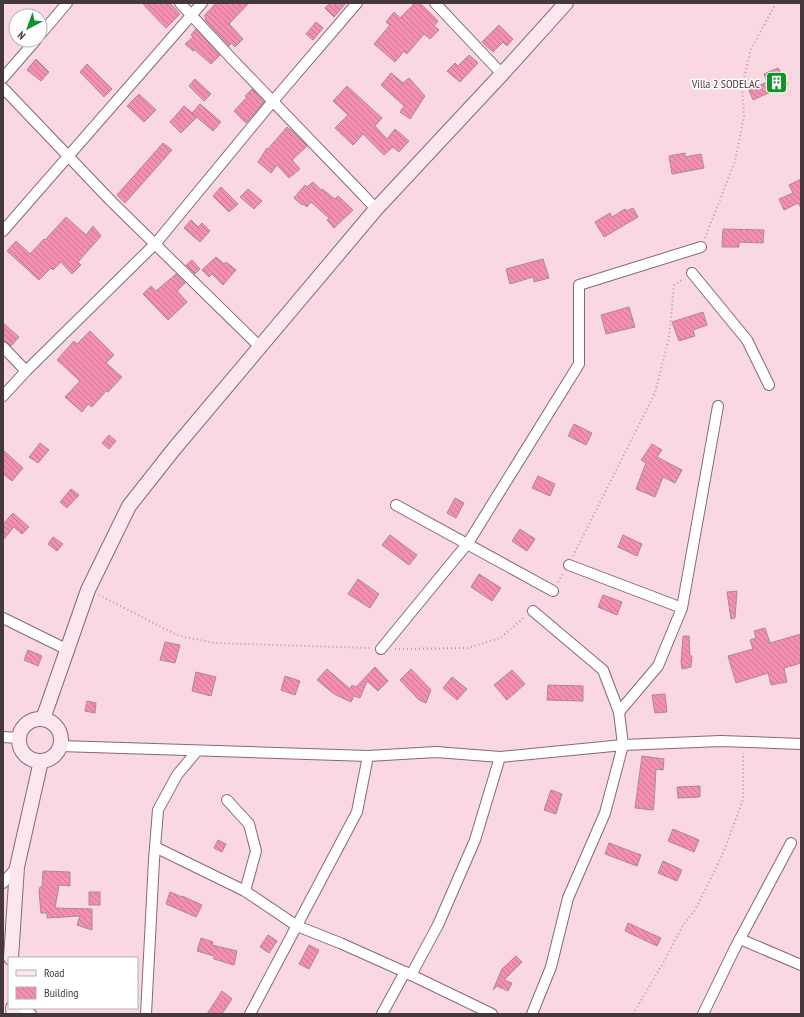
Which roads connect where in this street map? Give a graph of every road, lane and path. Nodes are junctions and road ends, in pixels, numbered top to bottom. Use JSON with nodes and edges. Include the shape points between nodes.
{"nodes":[{"id":1,"x":67,"y":3,"type":"edge"},
{"id":2,"x":180,"y":3,"type":"edge"},
{"id":3,"x":202,"y":3,"type":"edge"},
{"id":4,"x":357,"y":3,"type":"edge"},
{"id":5,"x":435,"y":3,"type":"edge"},
{"id":6,"x":566,"y":3,"type":"edge"},
{"id":7,"x":191,"y":14,"type":"junction"},
{"id":8,"x":48,"y":26,"type":"edge"},
{"id":9,"x":29,"y":48,"type":"edge"},
{"id":10,"x":502,"y":74,"type":"junction"},
{"id":11,"x":3,"y":78,"type":"edge"},
{"id":12,"x":3,"y":88,"type":"edge"},
{"id":13,"x":273,"y":101,"type":"junction"},
{"id":14,"x":68,"y":158,"type":"junction"},
{"id":15,"x":376,"y":209,"type":"junction"},
{"id":16,"x":3,"y":231,"type":"edge"},
{"id":17,"x":156,"y":243,"type":"junction"},
{"id":18,"x":701,"y":247,"type":"dead end"},
{"id":19,"x":692,"y":273,"type":"dead end"},
{"id":20,"x":260,"y":346,"type":"junction"},
{"id":21,"x":3,"y":347,"type":"edge"},
{"id":22,"x":26,"y":371,"type":"junction"},
{"id":23,"x":769,"y":385,"type":"dead end"},
{"id":24,"x":3,"y":396,"type":"edge"},
{"id":25,"x":718,"y":406,"type":"dead end"},
{"id":26,"x":396,"y":505,"type":"dead end"},
{"id":27,"x":468,"y":543,"type":"junction"},
{"id":28,"x":569,"y":565,"type":"dead end"},
{"id":29,"x":553,"y":591,"type":"dead end"},
{"id":30,"x":682,"y":608,"type":"junction"},
{"id":31,"x":533,"y":611,"type":"dead end"},
{"id":32,"x":3,"y":618,"type":"edge"},
{"id":33,"x":380,"y":649,"type":"dead end"},
{"id":34,"x":68,"y":650,"type":"junction"},
{"id":35,"x":619,"y":712,"type":"junction"},
{"id":36,"x":43,"y":719,"type":"junction"},
{"id":37,"x":3,"y":737,"type":"edge"},
{"id":38,"x":19,"y":738,"type":"junction"},
{"id":39,"x":743,"y":741,"type":"junction"},
{"id":40,"x":801,"y":744,"type":"edge"},
{"id":41,"x":623,"y":745,"type":"junction"},
{"id":42,"x":60,"y":746,"type":"junction"},
{"id":43,"x":197,"y":751,"type":"junction"},
{"id":44,"x":368,"y":756,"type":"junction"},
{"id":45,"x":500,"y":757,"type":"junction"},
{"id":46,"x":41,"y":760,"type":"junction"},
{"id":47,"x":227,"y":800,"type":"dead end"},
{"id":48,"x":791,"y":843,"type":"dead end"},
{"id":49,"x":155,"y":847,"type":"junction"},
{"id":50,"x":16,"y":867,"type":"junction"},
{"id":51,"x":3,"y":883,"type":"edge"},
{"id":52,"x":245,"y":891,"type":"junction"},
{"id":53,"x":297,"y":926,"type":"junction"},
{"id":54,"x":740,"y":939,"type":"junction"},
{"id":55,"x":11,"y":957,"type":"edge"},
{"id":56,"x":801,"y":965,"type":"edge"},
{"id":57,"x":408,"y":973,"type":"junction"},
{"id":58,"x":20,"y":1009,"type":"edge"},
{"id":59,"x":31,"y":1014,"type":"edge"},
{"id":60,"x":146,"y":1014,"type":"edge"},
{"id":61,"x":250,"y":1014,"type":"edge"},
{"id":62,"x":382,"y":1014,"type":"edge"},
{"id":63,"x":492,"y":1014,"type":"edge"},
{"id":64,"x":532,"y":1014,"type":"edge"},
{"id":65,"x":633,"y":1014,"type":"edge"},
{"id":66,"x":703,"y":1014,"type":"edge"}],
"edges":[{"from":1,"to":8,"type":"street"},
{"from":2,"to":7,"type":"street"},
{"from":3,"to":7,"type":"street"},
{"from":4,"to":13,"type":"street"},
{"from":5,"to":10,"type":"street"},
{"from":6,"to":10,"type":"street"},
{"from":7,"to":13,"type":"street"},
{"from":7,"to":14,"type":"street"},
{"from":9,"to":11,"type":"street"},
{"from":10,"to":15,"type":"street"},
{"from":12,"to":14,"type":"street"},
{"from":13,"to":15,"type":"street"},
{"from":13,"to":17,"type":"street"},
{"from":14,"to":16,"type":"street"},
{"from":14,"to":17,"type":"street"},
{"from":15,"to":20,"type":"street"},
{"from":17,"to":20,"type":"street"},
{"from":17,"to":22,"type":"street"},
{"from":18,"to":27,"type":"street","via":[[579,285],[579,364]]},
{"from":19,"to":23,"type":"street","via":[[747,340]]},
{"from":20,"to":34,"type":"street","via":[[129,506],[88,590]]},
{"from":21,"to":22,"type":"street"},
{"from":22,"to":24,"type":"street"},
{"from":25,"to":30,"type":"street"},
{"from":26,"to":27,"type":"street"},
{"from":27,"to":29,"type":"street"},
{"from":27,"to":33,"type":"street"},
{"from":28,"to":30,"type":"street"},
{"from":30,"to":35,"type":"street","via":[[658,666]]},
{"from":31,"to":35,"type":"street","via":[[604,670]]},
{"from":32,"to":34,"type":"street"},
{"from":34,"to":36,"type":"street"},
{"from":35,"to":41,"type":"street"},
{"from":36,"to":38,"type":"street","via":[[36,719],[24,726]]},
{"from":36,"to":42,"type":"street","via":[[51,722],[57,729]]},
{"from":37,"to":38,"type":"street"},
{"from":38,"to":46,"type":"street","via":[[25,754]]},
{"from":39,"to":40,"type":"street"},
{"from":39,"to":41,"type":"street"},
{"from":39,"to":65,"type":"path","via":[[743,800],[722,856],[695,910],[683,925]]},
{"from":41,"to":45,"type":"street"},
{"from":41,"to":64,"type":"street","via":[[605,813],[568,898],[551,967]]},
{"from":42,"to":43,"type":"street"},
{"from":42,"to":46,"type":"street","via":[[51,758]]},
{"from":43,"to":44,"type":"street"},
{"from":43,"to":49,"type":"street","via":[[177,775],[158,810]]},
{"from":44,"to":45,"type":"street","via":[[436,752]]},
{"from":44,"to":53,"type":"street","via":[[357,812]]},
{"from":45,"to":57,"type":"street","via":[[475,840],[438,925]]},
{"from":46,"to":50,"type":"street"},
{"from":47,"to":52,"type":"street","via":[[249,824],[256,851]]},
{"from":48,"to":54,"type":"street"},
{"from":49,"to":52,"type":"street"},
{"from":49,"to":60,"type":"street"},
{"from":50,"to":51,"type":"street"},
{"from":50,"to":55,"type":"street"},
{"from":52,"to":53,"type":"street"},
{"from":53,"to":57,"type":"street"},
{"from":53,"to":61,"type":"street"},
{"from":54,"to":56,"type":"street"},
{"from":54,"to":66,"type":"street"},
{"from":57,"to":62,"type":"street"},
{"from":57,"to":63,"type":"street"},
{"from":58,"to":59,"type":"street"}]}
